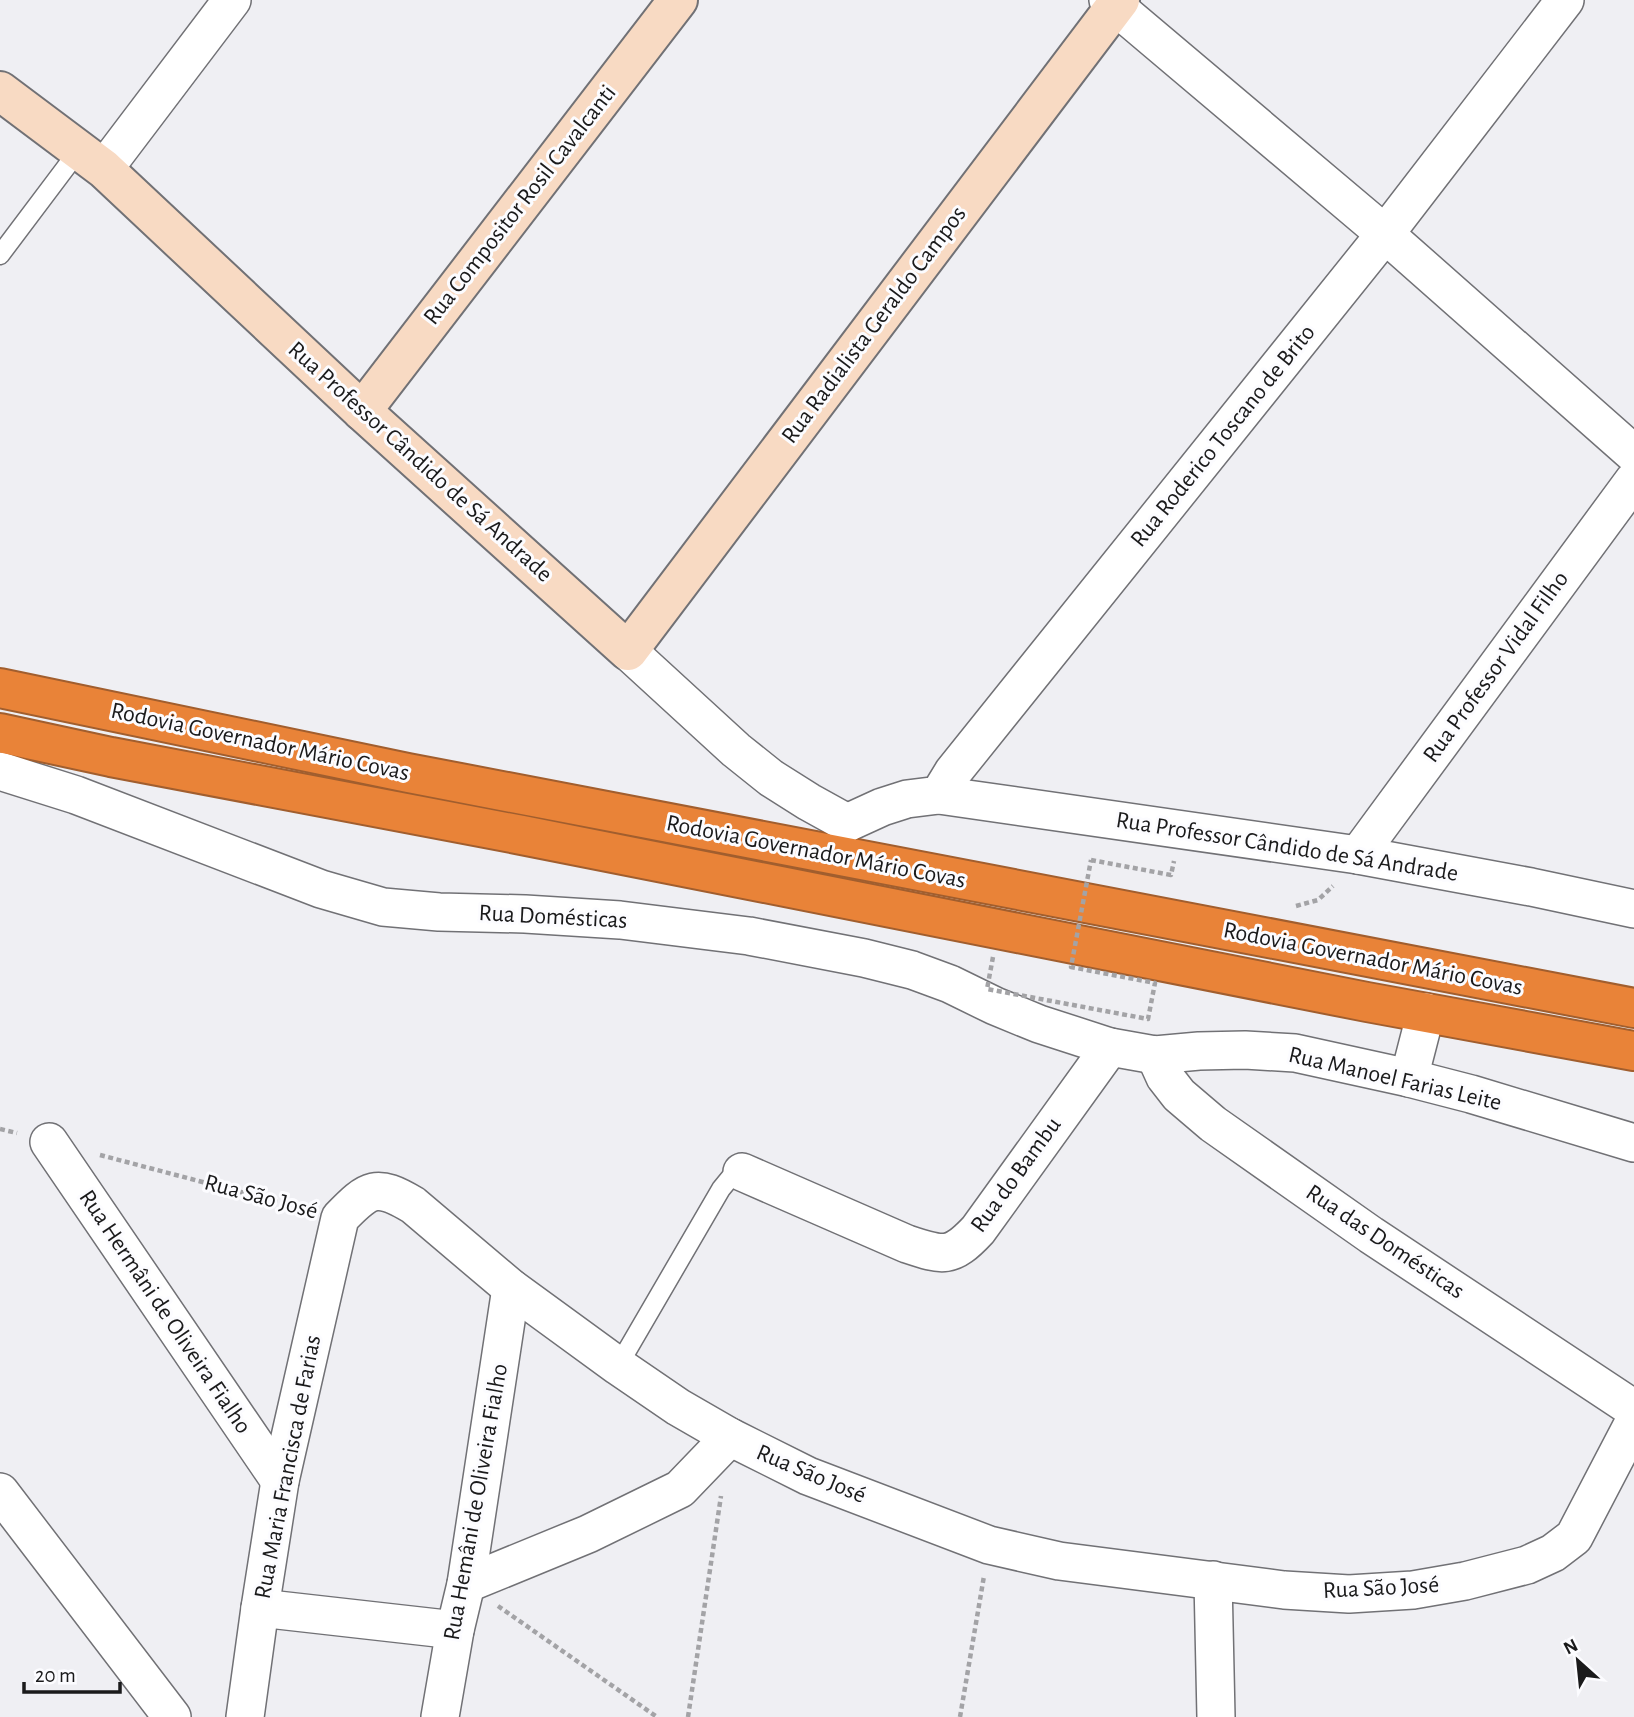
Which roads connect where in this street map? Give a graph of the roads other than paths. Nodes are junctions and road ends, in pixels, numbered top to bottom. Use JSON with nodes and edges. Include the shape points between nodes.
{"nodes":[{"id":1,"x":232,"y":0,"type":"edge"},
{"id":2,"x":678,"y":0,"type":"edge"},
{"id":3,"x":1565,"y":0,"type":"edge"},
{"id":4,"x":1115,"y":2,"type":"edge"},
{"id":5,"x":0,"y":91,"type":"edge"},
{"id":6,"x":91,"y":160,"type":"junction"},
{"id":7,"x":1385,"y":234,"type":"junction"},
{"id":8,"x":0,"y":255,"type":"edge"},
{"id":9,"x":362,"y":411,"type":"junction"},
{"id":10,"x":1634,"y":454,"type":"edge"},
{"id":11,"x":1634,"y":480,"type":"edge"},
{"id":12,"x":628,"y":651,"type":"junction"},
{"id":13,"x":0,"y":688,"type":"edge"},
{"id":14,"x":0,"y":733,"type":"edge"},
{"id":15,"x":0,"y":771,"type":"edge"},
{"id":16,"x":939,"y":795,"type":"junction"},
{"id":17,"x":844,"y":840,"type":"junction"},
{"id":18,"x":1358,"y":855,"type":"junction"},
{"id":19,"x":1634,"y":909,"type":"edge"},
{"id":20,"x":1634,"y":1008,"type":"edge"},
{"id":21,"x":1426,"y":1012,"type":"junction"},
{"id":22,"x":1110,"y":1047,"type":"junction"},
{"id":23,"x":1634,"y":1051,"type":"edge"},
{"id":24,"x":1155,"y":1055,"type":"junction"},
{"id":25,"x":1409,"y":1078,"type":"junction"},
{"id":26,"x":49,"y":1142,"type":"road end"},
{"id":27,"x":1634,"y":1143,"type":"edge"},
{"id":28,"x":742,"y":1172,"type":"joint"},
{"id":29,"x":340,"y":1218,"type":"joint"},
{"id":30,"x":511,"y":1287,"type":"junction"},
{"id":31,"x":618,"y":1366,"type":"junction"},
{"id":32,"x":1634,"y":1409,"type":"edge"},
{"id":33,"x":1634,"y":1422,"type":"edge"},
{"id":34,"x":730,"y":1437,"type":"junction"},
{"id":35,"x":280,"y":1481,"type":"junction"},
{"id":36,"x":0,"y":1492,"type":"edge"},
{"id":37,"x":1213,"y":1580,"type":"junction"},
{"id":38,"x":466,"y":1584,"type":"junction"},
{"id":39,"x":260,"y":1608,"type":"junction"},
{"id":40,"x":455,"y":1630,"type":"junction"},
{"id":41,"x":172,"y":1717,"type":"edge"},
{"id":42,"x":245,"y":1717,"type":"edge"},
{"id":43,"x":440,"y":1717,"type":"edge"},
{"id":44,"x":1216,"y":1717,"type":"edge"}],
"edges":[{"from":1,"to":6,"type":"street"},
{"from":2,"to":9,"type":"street","name":"Rua Compositor Rosil Cavalcanti"},
{"from":3,"to":7,"type":"street","name":"Rua Roderico Toscano de Brito"},
{"from":4,"to":7,"type":"street"},
{"from":4,"to":12,"type":"street","name":"Rua Radialista Geraldo Campos"},
{"from":5,"to":6,"type":"street","name":"Rua Professor Cândido de Sá Andrade"},
{"from":6,"to":8,"type":"lane"},
{"from":6,"to":9,"type":"street","name":"Rua Professor Cândido de Sá Andrade"},
{"from":7,"to":10,"type":"street"},
{"from":7,"to":16,"type":"street","name":"Rua Roderico Toscano de Brito"},
{"from":9,"to":12,"type":"street","name":"Rua Professor Cândido de Sá Andrade"},
{"from":11,"to":18,"type":"street","name":"Rua Professor Vidal Filho"},
{"from":12,"to":17,"type":"street","name":"Rua Professor Cândido de Sá Andrade","via":[[736,750],[809,802]]},
{"from":13,"to":17,"type":"highway","name":"Rodovia Governador Mário Covas","via":[[408,773]]},
{"from":14,"to":21,"type":"highway","name":"Rodovia Governador Mário Covas"},
{"from":15,"to":22,"type":"street","name":"Rua Domésticas","via":[[76,795],[321,889],[383,907],[620,920],[749,936],[864,958],[912,970],[1039,1024]]},
{"from":16,"to":17,"type":"street","via":[[882,807]]},
{"from":16,"to":18,"type":"street","name":"Rua Professor Cândido de Sá Andrade"},
{"from":17,"to":20,"type":"highway","name":"Rodovia Governador Mário Covas"},
{"from":18,"to":19,"type":"street","name":"Rua Professor Cândido de Sá Andrade"},
{"from":21,"to":23,"type":"highway","name":"Rodovia Governador Mário Covas"},
{"from":21,"to":25,"type":"street"},
{"from":22,"to":24,"type":"street","name":"Rua Manoel Farias Leite"},
{"from":22,"to":28,"type":"street","name":"Rua do Bambu","via":[[978,1230],[952,1251],[935,1253],[907,1244]]},
{"from":24,"to":25,"type":"street","name":"Rua Manoel Farias Leite","via":[[1245,1050],[1295,1053]]},
{"from":24,"to":32,"type":"street","name":"Rua das Domésticas","via":[[1179,1094],[1213,1124]]},
{"from":25,"to":27,"type":"street","name":"Rua Manoel Farias Leite"},
{"from":26,"to":35,"type":"street","name":"Rua Hermâni de Oliveira Fialho"},
{"from":28,"to":31,"type":"lane","via":[[721,1189]]},
{"from":29,"to":30,"type":"street","name":"Rua São José","via":[[372,1191],[398,1196]]},
{"from":29,"to":35,"type":"street","name":"Rua Maria Francisca de Farias"},
{"from":30,"to":31,"type":"street","name":"Rua São José"},
{"from":30,"to":38,"type":"street","name":"Rua Hemâni de Oliveira Fialho"},
{"from":31,"to":34,"type":"street","name":"Rua São José"},
{"from":33,"to":37,"type":"street","name":"Rua São José","via":[[1574,1537],[1528,1565],[1413,1590],[1349,1594]]},
{"from":34,"to":37,"type":"street","name":"Rua São José","via":[[808,1476],[989,1545],[1059,1561]]},
{"from":34,"to":38,"type":"street","via":[[680,1489],[588,1534]]},
{"from":35,"to":39,"type":"street","name":"Rua Maria Francisca de Farias"},
{"from":36,"to":41,"type":"street"},
{"from":37,"to":44,"type":"street"},
{"from":38,"to":40,"type":"street","name":"Rua Hemâni de Oliveira Fialho"},
{"from":39,"to":40,"type":"street"},
{"from":39,"to":42,"type":"street","name":"Rua Maria Francisca de Farias"},
{"from":40,"to":43,"type":"street","name":"Rua Hemâni de Oliveira Fialho"}]}
